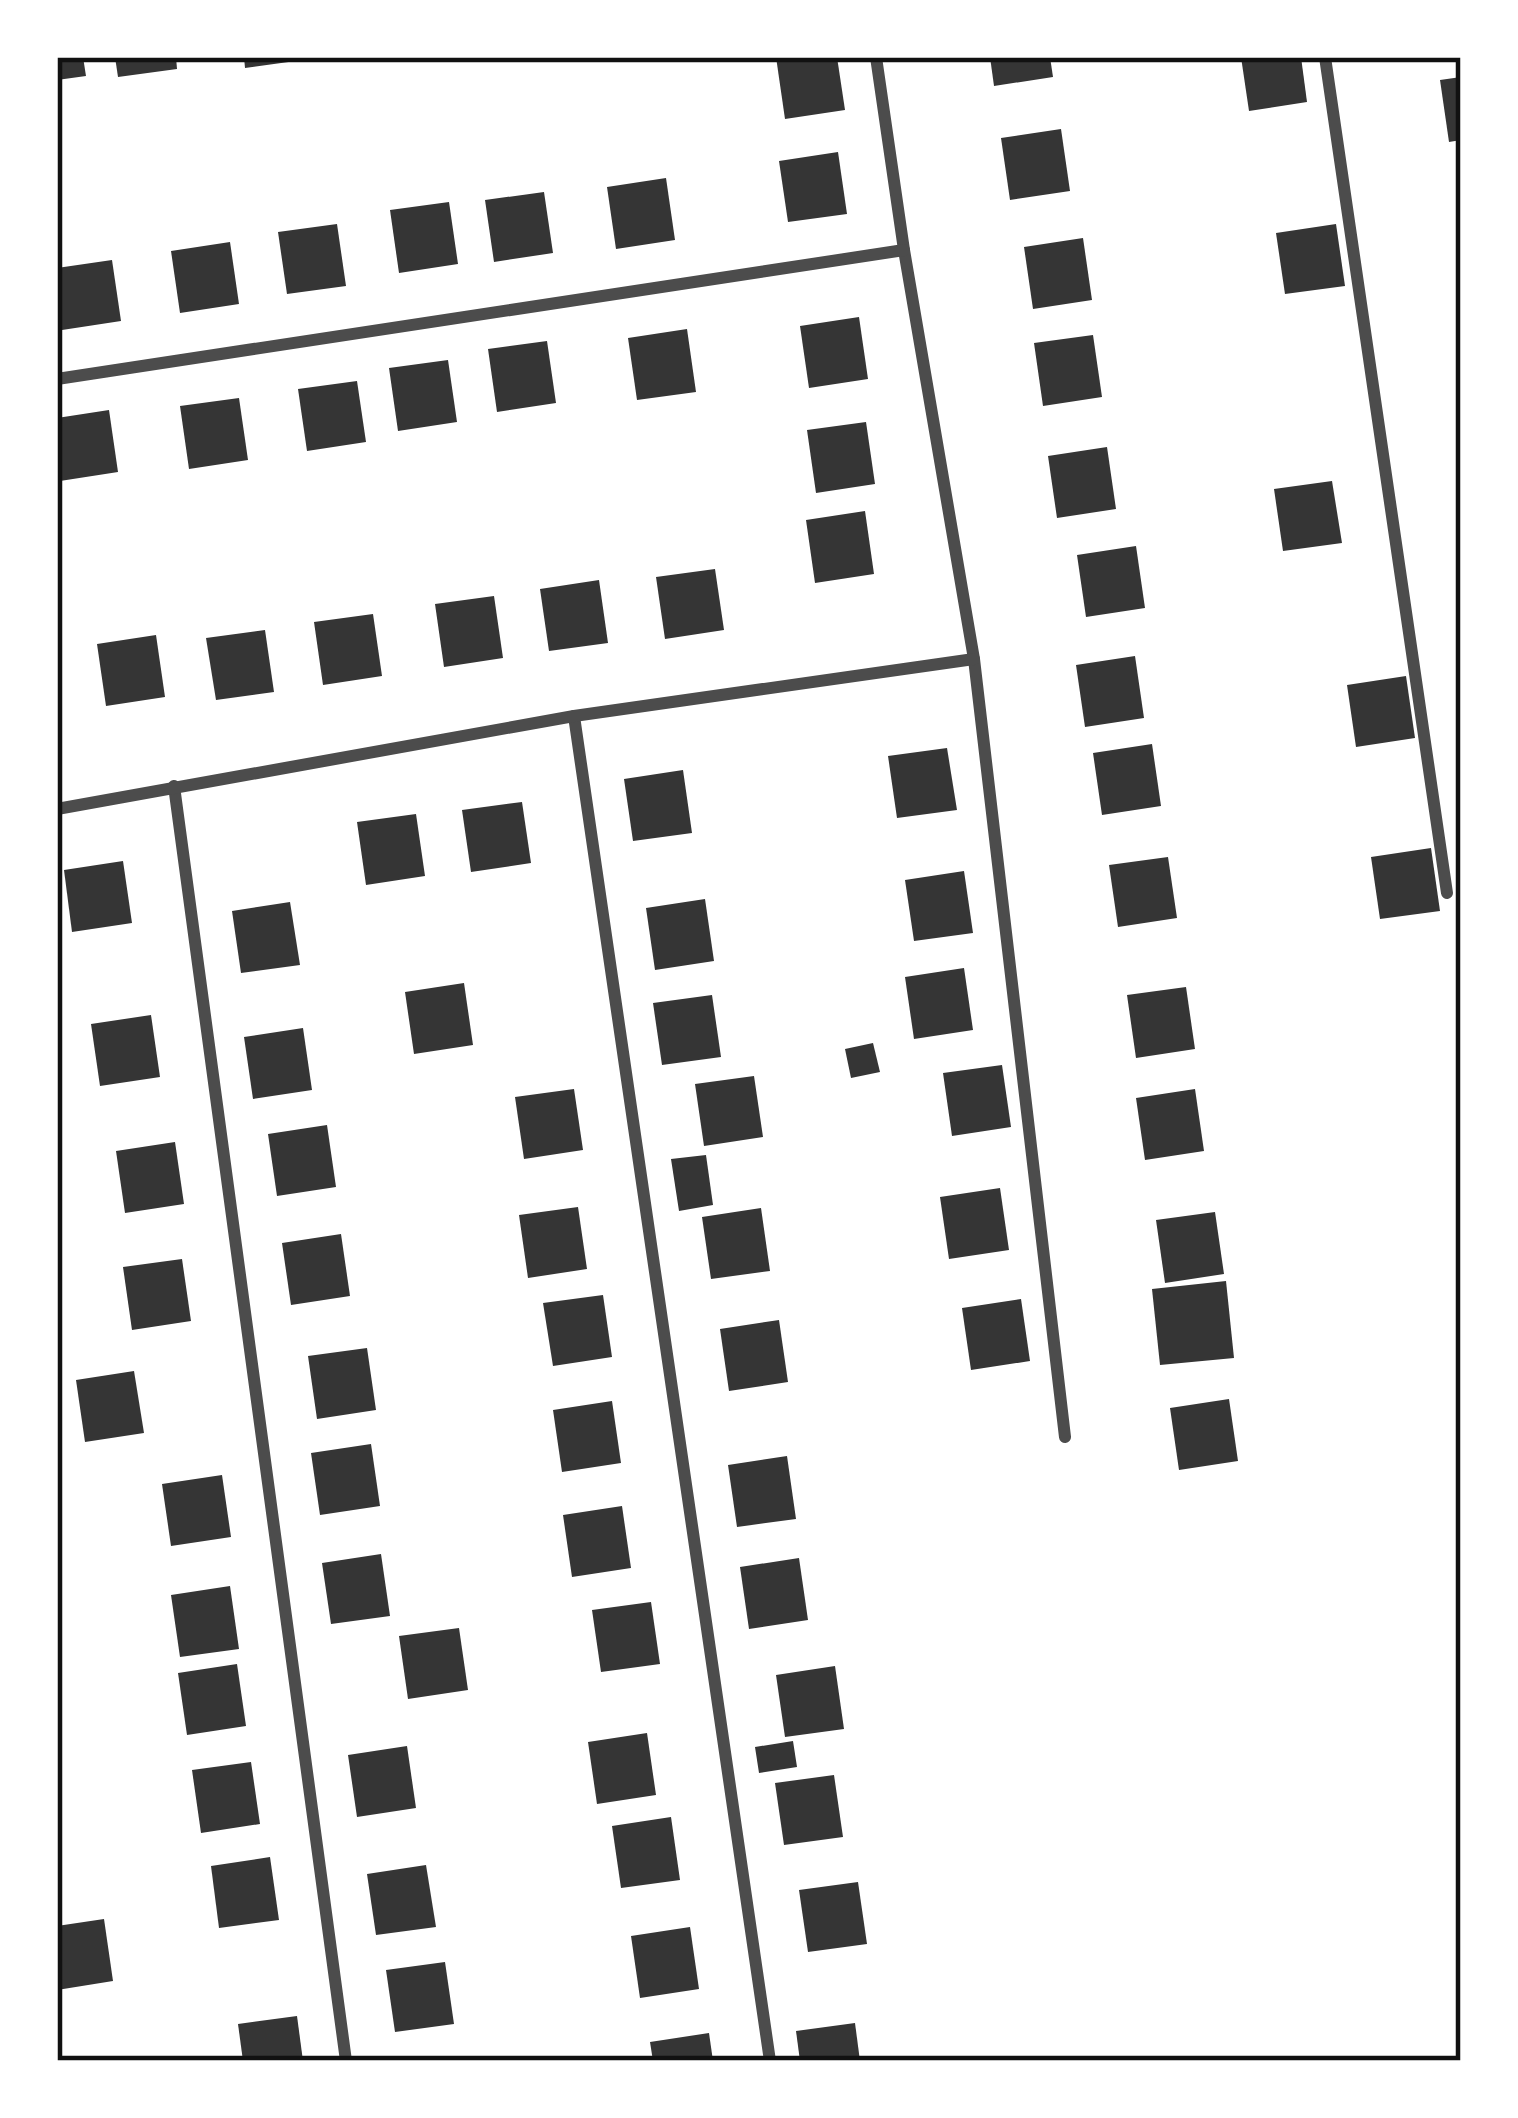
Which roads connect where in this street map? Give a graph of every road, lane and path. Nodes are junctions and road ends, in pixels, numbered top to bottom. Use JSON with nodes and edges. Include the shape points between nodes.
{"nodes":[{"id":1,"x":876,"y":57,"type":"edge"},
{"id":2,"x":1324,"y":57,"type":"edge"},
{"id":3,"x":904,"y":250,"type":"junction"},
{"id":4,"x":57,"y":379,"type":"edge"},
{"id":5,"x":974,"y":659,"type":"junction"},
{"id":6,"x":574,"y":716,"type":"junction"},
{"id":7,"x":174,"y":786,"type":"junction"},
{"id":8,"x":57,"y":809,"type":"edge"},
{"id":9,"x":1447,"y":893,"type":"dead end"},
{"id":10,"x":1065,"y":1437,"type":"dead end"},
{"id":11,"x":346,"y":2061,"type":"edge"},
{"id":12,"x":770,"y":2061,"type":"edge"}],
"edges":[{"from":1,"to":3,"type":"street"},
{"from":2,"to":9,"type":"street"},
{"from":3,"to":4,"type":"street"},
{"from":3,"to":5,"type":"street"},
{"from":5,"to":6,"type":"street"},
{"from":5,"to":10,"type":"street"},
{"from":6,"to":7,"type":"street"},
{"from":6,"to":12,"type":"street"},
{"from":7,"to":8,"type":"street"},
{"from":7,"to":11,"type":"street"}]}
